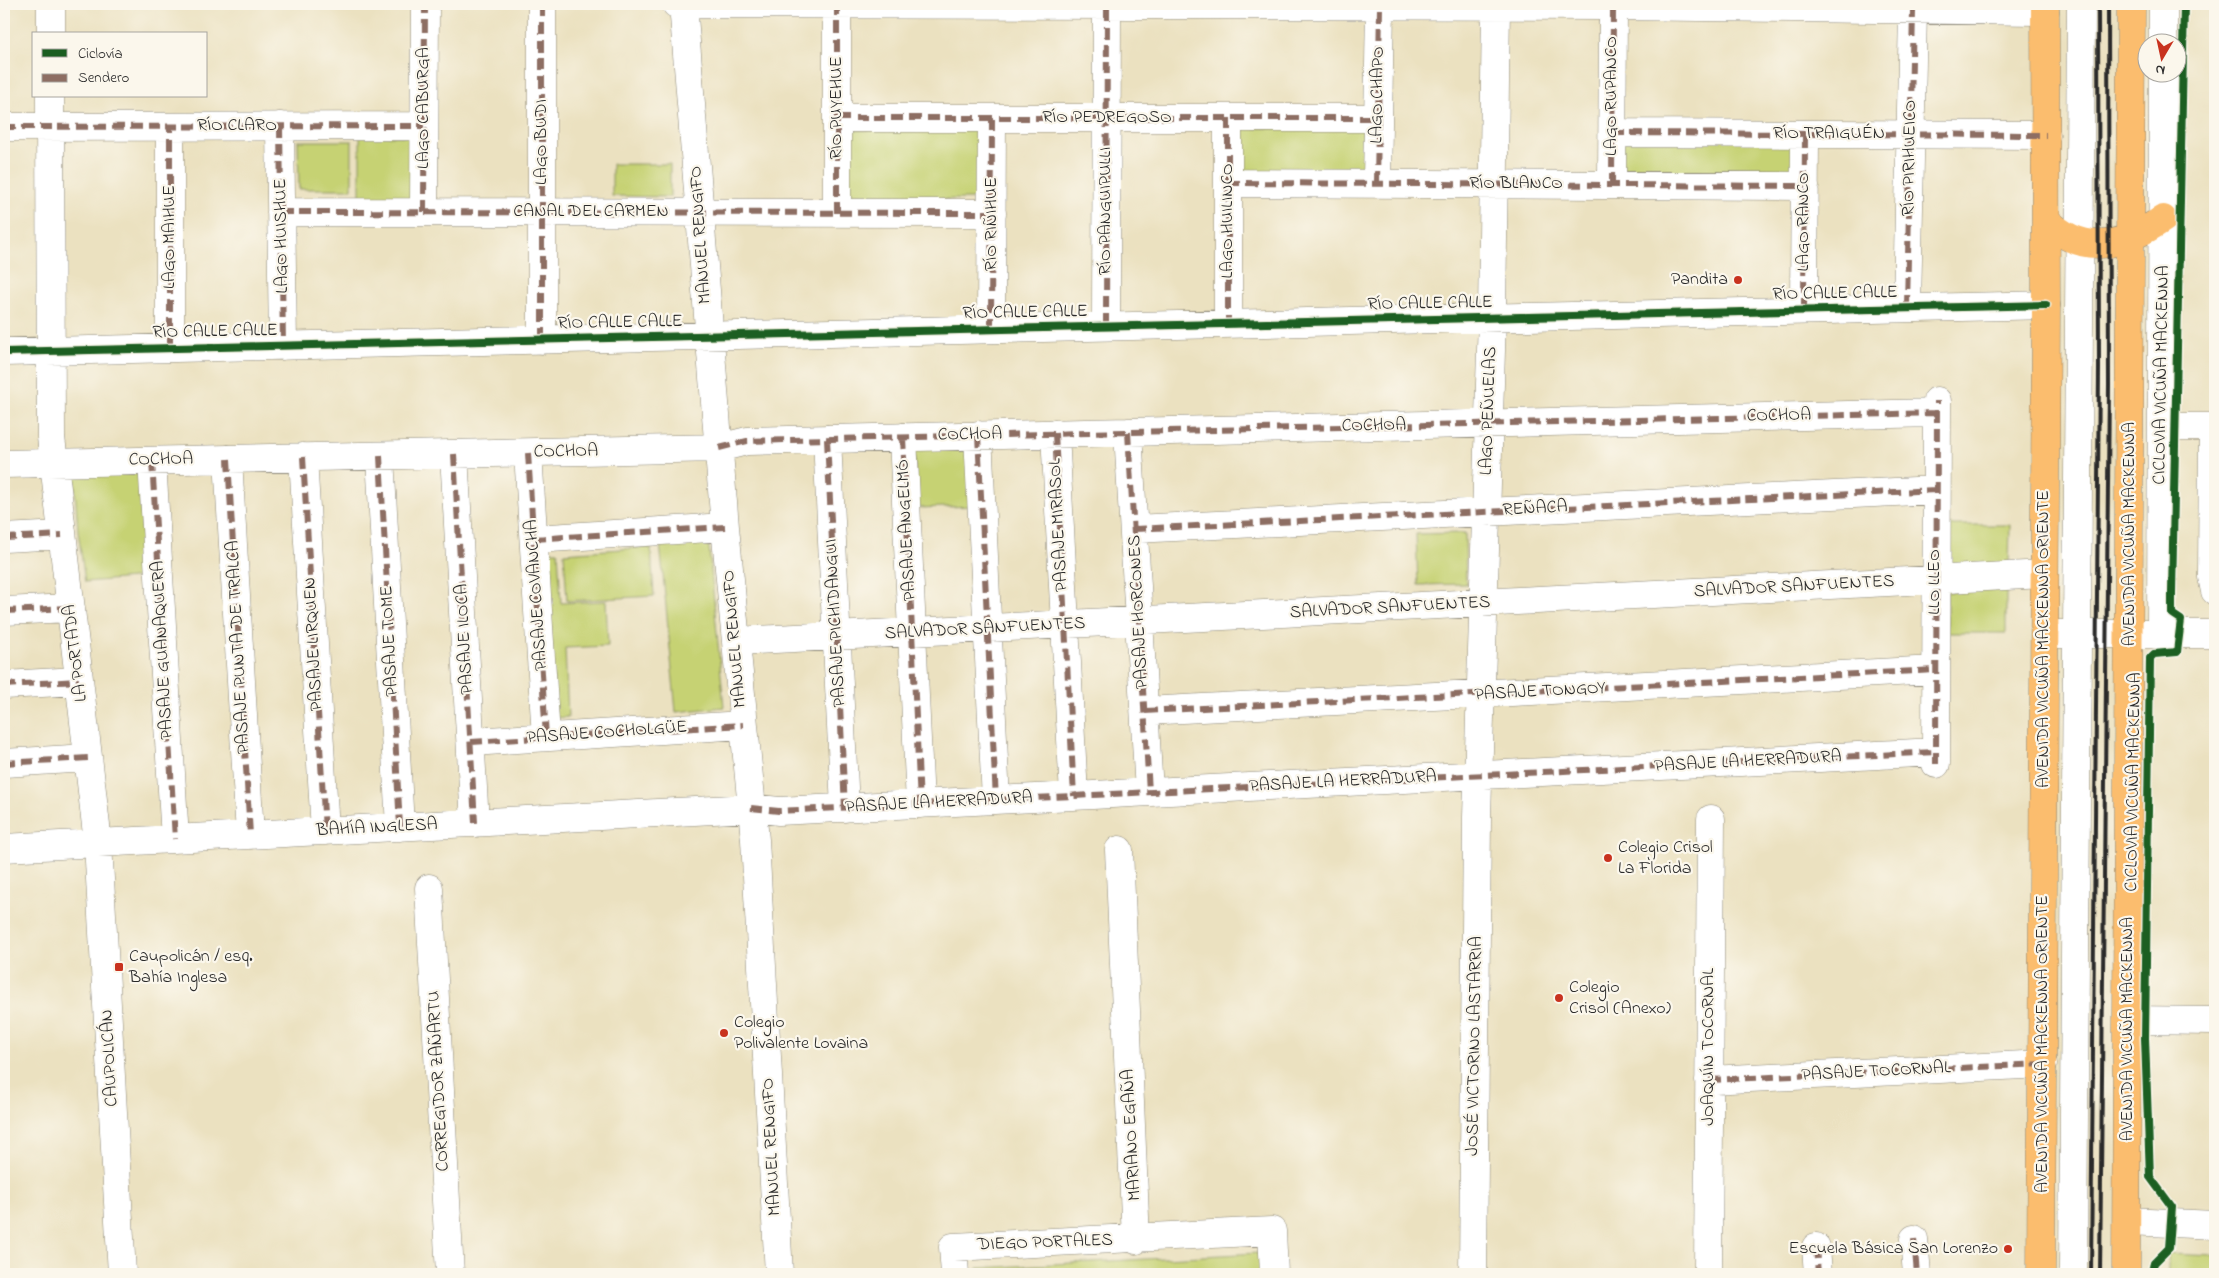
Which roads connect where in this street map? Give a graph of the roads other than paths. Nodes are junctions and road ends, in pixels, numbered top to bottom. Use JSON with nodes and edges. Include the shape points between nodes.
{"nodes":[{"id":1,"x":51,"y":4,"type":"edge"},
{"id":2,"x":425,"y":4,"type":"edge"},
{"id":3,"x":542,"y":4,"type":"edge"},
{"id":4,"x":676,"y":4,"type":"edge"},
{"id":5,"x":683,"y":4,"type":"edge"},
{"id":6,"x":837,"y":4,"type":"edge"},
{"id":7,"x":2081,"y":4,"type":"edge"},
{"id":8,"x":2131,"y":4,"type":"edge"},
{"id":9,"x":2163,"y":4,"type":"edge"},
{"id":10,"x":1107,"y":5,"type":"edge"},
{"id":11,"x":1496,"y":5,"type":"edge"},
{"id":12,"x":1380,"y":6,"type":"junction"},
{"id":13,"x":1613,"y":6,"type":"junction"},
{"id":14,"x":2045,"y":8,"type":"edge"},
{"id":15,"x":1913,"y":10,"type":"junction"},
{"id":16,"x":50,"y":32,"type":"edge"},
{"id":17,"x":2163,"y":32,"type":"edge"},
{"id":18,"x":2163,"y":82,"type":"edge"},
{"id":19,"x":50,"y":98,"type":"edge"},
{"id":20,"x":837,"y":118,"type":"junction"},
{"id":21,"x":992,"y":118,"type":"junction"},
{"id":22,"x":1106,"y":118,"type":"junction"},
{"id":23,"x":1228,"y":118,"type":"junction"},
{"id":24,"x":1378,"y":118,"type":"junction"},
{"id":25,"x":170,"y":126,"type":"junction"},
{"id":26,"x":280,"y":126,"type":"junction"},
{"id":27,"x":424,"y":126,"type":"junction"},
{"id":28,"x":4,"y":127,"type":"edge"},
{"id":29,"x":50,"y":127,"type":"junction"},
{"id":30,"x":1612,"y":133,"type":"junction"},
{"id":31,"x":1805,"y":134,"type":"junction"},
{"id":32,"x":1910,"y":134,"type":"junction"},
{"id":33,"x":2046,"y":135,"type":"junction"},
{"id":34,"x":1228,"y":183,"type":"junction"},
{"id":35,"x":1377,"y":184,"type":"junction"},
{"id":36,"x":1494,"y":184,"type":"junction"},
{"id":37,"x":1612,"y":185,"type":"junction"},
{"id":38,"x":1805,"y":186,"type":"junction"},
{"id":39,"x":281,"y":212,"type":"junction"},
{"id":40,"x":424,"y":212,"type":"junction"},
{"id":41,"x":542,"y":212,"type":"junction"},
{"id":42,"x":699,"y":212,"type":"junction"},
{"id":43,"x":838,"y":213,"type":"junction"},
{"id":44,"x":992,"y":213,"type":"junction"},
{"id":45,"x":2163,"y":219,"type":"junction"},
{"id":46,"x":2046,"y":220,"type":"junction"},
{"id":47,"x":2131,"y":239,"type":"junction"},
{"id":48,"x":2079,"y":242,"type":"junction"},
{"id":49,"x":2046,"y":305,"type":"junction"},
{"id":50,"x":1907,"y":307,"type":"junction"},
{"id":51,"x":1804,"y":310,"type":"junction"},
{"id":52,"x":1492,"y":317,"type":"junction"},
{"id":53,"x":1228,"y":324,"type":"junction"},
{"id":54,"x":1106,"y":326,"type":"junction"},
{"id":55,"x":992,"y":329,"type":"junction"},
{"id":56,"x":709,"y":336,"type":"junction"},
{"id":57,"x":542,"y":340,"type":"junction"},
{"id":58,"x":283,"y":346,"type":"junction"},
{"id":59,"x":170,"y":348,"type":"junction"},
{"id":60,"x":49,"y":351,"type":"junction"},
{"id":61,"x":4,"y":352,"type":"edge"},
{"id":62,"x":1937,"y":407,"type":"joint"},
{"id":63,"x":1488,"y":423,"type":"junction"},
{"id":64,"x":2163,"y":428,"type":"junction"},
{"id":65,"x":2214,"y":428,"type":"edge"},
{"id":66,"x":1128,"y":432,"type":"junction"},
{"id":67,"x":1055,"y":433,"type":"junction"},
{"id":68,"x":978,"y":435,"type":"junction"},
{"id":69,"x":903,"y":437,"type":"junction"},
{"id":70,"x":827,"y":439,"type":"junction"},
{"id":71,"x":719,"y":448,"type":"junction"},
{"id":72,"x":528,"y":452,"type":"junction"},
{"id":73,"x":454,"y":454,"type":"junction"},
{"id":74,"x":380,"y":456,"type":"junction"},
{"id":75,"x":303,"y":457,"type":"junction"},
{"id":76,"x":228,"y":459,"type":"junction"},
{"id":77,"x":152,"y":460,"type":"junction"},
{"id":78,"x":54,"y":463,"type":"junction"},
{"id":79,"x":4,"y":464,"type":"edge"},
{"id":80,"x":1936,"y":490,"type":"junction"},
{"id":81,"x":1486,"y":512,"type":"junction"},
{"id":82,"x":725,"y":527,"type":"junction"},
{"id":83,"x":1134,"y":529,"type":"junction"},
{"id":84,"x":62,"y":535,"type":"junction"},
{"id":85,"x":4,"y":538,"type":"edge"},
{"id":86,"x":534,"y":539,"type":"junction"},
{"id":87,"x":2044,"y":574,"type":"junction"},
{"id":88,"x":1935,"y":579,"type":"junction"},
{"id":89,"x":2214,"y":582,"type":"edge"},
{"id":90,"x":1483,"y":603,"type":"junction"},
{"id":91,"x":71,"y":608,"type":"junction"},
{"id":92,"x":4,"y":612,"type":"edge"},
{"id":93,"x":1139,"y":621,"type":"junction"},
{"id":94,"x":1065,"y":625,"type":"junction"},
{"id":95,"x":988,"y":628,"type":"junction"},
{"id":96,"x":912,"y":632,"type":"junction"},
{"id":97,"x":2043,"y":633,"type":"junction"},
{"id":98,"x":2076,"y":634,"type":"junction"},
{"id":99,"x":2161,"y":634,"type":"junction"},
{"id":100,"x":2215,"y":634,"type":"edge"},
{"id":101,"x":2130,"y":635,"type":"junction"},
{"id":102,"x":837,"y":636,"type":"junction"},
{"id":103,"x":736,"y":641,"type":"junction"},
{"id":104,"x":1935,"y":670,"type":"junction"},
{"id":105,"x":79,"y":681,"type":"junction"},
{"id":106,"x":4,"y":685,"type":"edge"},
{"id":107,"x":1480,"y":695,"type":"junction"},
{"id":108,"x":1145,"y":711,"type":"junction"},
{"id":109,"x":743,"y":725,"type":"junction"},
{"id":110,"x":546,"y":737,"type":"junction"},
{"id":111,"x":470,"y":742,"type":"junction"},
{"id":112,"x":88,"y":758,"type":"junction"},
{"id":113,"x":1936,"y":758,"type":"joint"},
{"id":114,"x":4,"y":763,"type":"edge"},
{"id":115,"x":1478,"y":775,"type":"junction"},
{"id":116,"x":1149,"y":792,"type":"junction"},
{"id":117,"x":1074,"y":796,"type":"junction"},
{"id":118,"x":996,"y":800,"type":"junction"},
{"id":119,"x":920,"y":804,"type":"junction"},
{"id":120,"x":751,"y":808,"type":"junction"},
{"id":121,"x":845,"y":808,"type":"junction"},
{"id":122,"x":1477,"y":817,"type":"joint"},
{"id":123,"x":1711,"y":819,"type":"dead end"},
{"id":124,"x":475,"y":823,"type":"junction"},
{"id":125,"x":400,"y":827,"type":"junction"},
{"id":126,"x":325,"y":831,"type":"junction"},
{"id":127,"x":250,"y":835,"type":"junction"},
{"id":128,"x":175,"y":839,"type":"junction"},
{"id":129,"x":98,"y":843,"type":"junction"},
{"id":130,"x":4,"y":848,"type":"edge"},
{"id":131,"x":1119,"y":850,"type":"dead end"},
{"id":132,"x":429,"y":888,"type":"dead end"},
{"id":133,"x":2128,"y":1020,"type":"junction"},
{"id":134,"x":2215,"y":1021,"type":"edge"},
{"id":135,"x":2043,"y":1064,"type":"junction"},
{"id":136,"x":1709,"y":1080,"type":"junction"},
{"id":137,"x":2127,"y":1222,"type":"junction"},
{"id":138,"x":2215,"y":1225,"type":"edge"},
{"id":139,"x":1914,"y":1239,"type":"dead end"},
{"id":140,"x":1136,"y":1240,"type":"junction"},
{"id":141,"x":1816,"y":1247,"type":"dead end"},
{"id":142,"x":122,"y":1274,"type":"edge"},
{"id":143,"x":450,"y":1274,"type":"edge"},
{"id":144,"x":779,"y":1274,"type":"edge"},
{"id":145,"x":955,"y":1274,"type":"edge"},
{"id":146,"x":1274,"y":1274,"type":"edge"},
{"id":147,"x":1473,"y":1274,"type":"edge"},
{"id":148,"x":1708,"y":1274,"type":"edge"},
{"id":149,"x":1818,"y":1274,"type":"edge"},
{"id":150,"x":1917,"y":1274,"type":"edge"},
{"id":151,"x":2042,"y":1274,"type":"edge"},
{"id":152,"x":2072,"y":1274,"type":"edge"},
{"id":153,"x":2126,"y":1274,"type":"edge"}],
"edges":[{"from":1,"to":16,"type":"street"},
{"from":2,"to":27,"type":"street","name":"LAGO CABURGA"},
{"from":3,"to":41,"type":"street","name":"LAGO BUDI"},
{"from":4,"to":5,"type":"street"},
{"from":5,"to":6,"type":"street"},
{"from":5,"to":42,"type":"street","name":"MANUEL RENGIFO"},
{"from":6,"to":10,"type":"street"},
{"from":6,"to":20,"type":"street","name":"RÍO PUYEHUE"},
{"from":7,"to":48,"type":"street"},
{"from":8,"to":47,"type":"main road","name":"AVENIDA VICUÑA MACKENNA"},
{"from":9,"to":17,"type":"street"},
{"from":10,"to":12,"type":"street"},
{"from":10,"to":22,"type":"street","name":"RÍO PANGUIPULLI"},
{"from":11,"to":12,"type":"street"},
{"from":11,"to":13,"type":"street"},
{"from":11,"to":36,"type":"street","name":"LAGO PEÑUELAS"},
{"from":12,"to":24,"type":"street","name":"LAGO CHAPO"},
{"from":13,"to":15,"type":"street"},
{"from":13,"to":30,"type":"street","name":"LAGO RUPANCO"},
{"from":14,"to":15,"type":"street"},
{"from":14,"to":33,"type":"main road","name":"AVENIDA VICUÑA MACKENNA ORIENTE"},
{"from":15,"to":32,"type":"street","name":"RÍO PIRIHUEICO"},
{"from":18,"to":45,"type":"street"},
{"from":19,"to":29,"type":"street"},
{"from":20,"to":21,"type":"street","name":"RÍO PEDREGOSO"},
{"from":20,"to":43,"type":"street","name":"RÍO PUYEHUE"},
{"from":21,"to":22,"type":"street","name":"RÍO PEDREGOSO"},
{"from":21,"to":44,"type":"street","name":"RÍO RIÑIHUE"},
{"from":22,"to":23,"type":"street","name":"RÍO PEDREGOSO"},
{"from":22,"to":54,"type":"street","name":"RÍO PANGUIPULLI"},
{"from":23,"to":24,"type":"street","name":"RÍO PEDREGOSO"},
{"from":23,"to":34,"type":"street","name":"LAGO HUILINCO"},
{"from":24,"to":35,"type":"street","name":"LAGO CHAPO"},
{"from":25,"to":26,"type":"street","name":"RÍO CLARO"},
{"from":25,"to":29,"type":"street","name":"RÍO CLARO"},
{"from":25,"to":59,"type":"street","name":"LAGO MAIHUE"},
{"from":26,"to":27,"type":"street","name":"RÍO CLARO"},
{"from":26,"to":39,"type":"street","name":"LAGO HUISHUE"},
{"from":27,"to":40,"type":"street","name":"LAGO CABURGA"},
{"from":28,"to":29,"type":"street","name":"RÍO CLARO"},
{"from":29,"to":60,"type":"street"},
{"from":30,"to":31,"type":"street","name":"RÍO TRAIGUÉN"},
{"from":30,"to":37,"type":"street","name":"LAGO RUPANCO"},
{"from":31,"to":32,"type":"street","name":"RÍO TRAIGUÉN"},
{"from":31,"to":38,"type":"street","name":"LAGO RANCO"},
{"from":32,"to":33,"type":"street","name":"RÍO TRAIGUÉN"},
{"from":32,"to":50,"type":"street","name":"RÍO PIRIHUEICO"},
{"from":33,"to":46,"type":"main road","name":"AVENIDA VICUÑA MACKENNA ORIENTE"},
{"from":34,"to":35,"type":"street","name":"RÍO BLANCO"},
{"from":34,"to":53,"type":"street","name":"LAGO HUILINCO"},
{"from":35,"to":36,"type":"street","name":"RÍO BLANCO"},
{"from":36,"to":37,"type":"street","name":"RÍO BLANCO"},
{"from":36,"to":52,"type":"street","name":"LAGO PEÑUELAS"},
{"from":37,"to":38,"type":"street","name":"RÍO BLANCO"},
{"from":38,"to":51,"type":"street","name":"LAGO RANCO"},
{"from":39,"to":40,"type":"street","name":"CANAL DEL CARMEN"},
{"from":39,"to":58,"type":"street","name":"LAGO HUISHUE"},
{"from":40,"to":41,"type":"street","name":"CANAL DEL CARMEN"},
{"from":41,"to":42,"type":"street","name":"CANAL DEL CARMEN"},
{"from":41,"to":57,"type":"street","name":"LAGO BUDI"},
{"from":42,"to":43,"type":"street","name":"CANAL DEL CARMEN"},
{"from":42,"to":56,"type":"street","name":"MANUEL RENGIFO"},
{"from":43,"to":44,"type":"street","name":"CANAL DEL CARMEN"},
{"from":44,"to":55,"type":"street","name":"RÍO RIÑIHUE"},
{"from":45,"to":47,"type":"main road"},
{"from":45,"to":64,"type":"street"},
{"from":46,"to":48,"type":"main road","via":[[2066,237]]},
{"from":46,"to":49,"type":"main road","name":"AVENIDA VICUÑA MACKENNA ORIENTE"},
{"from":47,"to":48,"type":"main road","via":[[2096,244]]},
{"from":47,"to":101,"type":"main road","name":"AVENIDA VICUÑA MACKENNA"},
{"from":48,"to":98,"type":"street"},
{"from":49,"to":50,"type":"street","name":"RÍO CALLE CALLE"},
{"from":49,"to":87,"type":"main road","name":"AVENIDA VICUÑA MACKENNA ORIENTE"},
{"from":50,"to":51,"type":"street","name":"RÍO CALLE CALLE"},
{"from":51,"to":52,"type":"street","name":"RÍO CALLE CALLE"},
{"from":52,"to":53,"type":"street","name":"RÍO CALLE CALLE"},
{"from":52,"to":63,"type":"street","name":"LAGO PEÑUELAS"},
{"from":53,"to":54,"type":"street","name":"RÍO CALLE CALLE"},
{"from":54,"to":55,"type":"street","name":"RÍO CALLE CALLE"},
{"from":55,"to":56,"type":"street","name":"RÍO CALLE CALLE"},
{"from":56,"to":57,"type":"street","name":"RÍO CALLE CALLE"},
{"from":56,"to":71,"type":"street","name":"MANUEL RENGIFO"},
{"from":57,"to":58,"type":"street","name":"RÍO CALLE CALLE"},
{"from":58,"to":59,"type":"street","name":"RÍO CALLE CALLE"},
{"from":59,"to":60,"type":"street","name":"RÍO CALLE CALLE"},
{"from":60,"to":61,"type":"street","name":"RÍO CALLE CALLE"},
{"from":60,"to":78,"type":"street"},
{"from":62,"to":63,"type":"street","name":"COCHOA"},
{"from":62,"to":80,"type":"street","name":"LLO LLEO"},
{"from":63,"to":66,"type":"street","name":"COCHOA"},
{"from":63,"to":81,"type":"street","name":"LAGO PEÑUELAS"},
{"from":64,"to":65,"type":"street"},
{"from":64,"to":99,"type":"street"},
{"from":65,"to":89,"type":"street"},
{"from":66,"to":67,"type":"street","name":"COCHOA"},
{"from":66,"to":83,"type":"street","name":"PASAJE HORCONES"},
{"from":67,"to":68,"type":"street","name":"COCHOA"},
{"from":67,"to":94,"type":"street","name":"PASAJE MIRASOL"},
{"from":68,"to":69,"type":"street","name":"COCHOA"},
{"from":68,"to":95,"type":"street"},
{"from":69,"to":70,"type":"street","name":"COCHOA"},
{"from":69,"to":96,"type":"street","name":"PASAJE ANGELMÓ"},
{"from":70,"to":71,"type":"street","name":"COCHOA","via":[[747,440]]},
{"from":70,"to":102,"type":"street","name":"PASAJE PICHIDANGUI"},
{"from":71,"to":72,"type":"street","name":"COCHOA"},
{"from":71,"to":82,"type":"street","name":"MANUEL RENGIFO"},
{"from":72,"to":73,"type":"street","name":"COCHOA"},
{"from":72,"to":86,"type":"street","name":"PASAJE COVANCHA"},
{"from":73,"to":74,"type":"street","name":"COCHOA"},
{"from":73,"to":111,"type":"street","name":"PASAJE ILOCA"},
{"from":74,"to":75,"type":"street","name":"COCHOA"},
{"from":74,"to":125,"type":"street","name":"PASAJE TOME"},
{"from":75,"to":76,"type":"street","name":"COCHOA"},
{"from":75,"to":126,"type":"street","name":"PASAJE LIRQUEN"},
{"from":76,"to":77,"type":"street","name":"COCHOA"},
{"from":76,"to":127,"type":"street","name":"PASAJE PUNTA DE TRALCA"},
{"from":77,"to":78,"type":"street","name":"COCHOA"},
{"from":77,"to":128,"type":"street","name":"PASAJE GUANAQUERA"},
{"from":78,"to":79,"type":"street","name":"COCHOA"},
{"from":78,"to":84,"type":"street","name":"LA PORTADA"},
{"from":80,"to":81,"type":"street","name":"REÑACA"},
{"from":80,"to":88,"type":"street","name":"LLO LLEO"},
{"from":81,"to":83,"type":"street","name":"REÑACA"},
{"from":81,"to":90,"type":"street","name":"LAGO PEÑUELAS"},
{"from":82,"to":86,"type":"street"},
{"from":82,"to":103,"type":"street","name":"MANUEL RENGIFO"},
{"from":83,"to":93,"type":"street","name":"PASAJE HORCONES"},
{"from":84,"to":85,"type":"street"},
{"from":84,"to":91,"type":"street","name":"LA PORTADA"},
{"from":86,"to":110,"type":"street","name":"PASAJE COVANCHA"},
{"from":87,"to":88,"type":"street","name":"SALVADOR SANFUENTES"},
{"from":87,"to":97,"type":"main road","name":"AVENIDA VICUÑA MACKENNA ORIENTE"},
{"from":88,"to":90,"type":"street","name":"SALVADOR SANFUENTES"},
{"from":88,"to":104,"type":"street","name":"LLO LLEO"},
{"from":90,"to":93,"type":"street","name":"SALVADOR SANFUENTES"},
{"from":90,"to":107,"type":"street","name":"LAGO PEÑUELAS"},
{"from":91,"to":92,"type":"street"},
{"from":91,"to":105,"type":"street","name":"LA PORTADA"},
{"from":93,"to":94,"type":"street","name":"SALVADOR SANFUENTES"},
{"from":93,"to":108,"type":"street","name":"PASAJE HORCONES"},
{"from":94,"to":95,"type":"street","name":"SALVADOR SANFUENTES"},
{"from":94,"to":117,"type":"street","name":"PASAJE MIRASOL"},
{"from":95,"to":96,"type":"street","name":"SALVADOR SANFUENTES"},
{"from":95,"to":118,"type":"street"},
{"from":96,"to":102,"type":"street","name":"SALVADOR SANFUENTES"},
{"from":96,"to":119,"type":"street","name":"PASAJE ANGELMÓ"},
{"from":97,"to":98,"type":"street"},
{"from":97,"to":135,"type":"main road","name":"AVENIDA VICUÑA MACKENNA ORIENTE"},
{"from":98,"to":101,"type":"street"},
{"from":98,"to":152,"type":"street"},
{"from":99,"to":100,"type":"street"},
{"from":99,"to":101,"type":"street"},
{"from":101,"to":133,"type":"main road","name":"AVENIDA VICUÑA MACKENNA"},
{"from":102,"to":103,"type":"street","name":"SALVADOR SANFUENTES"},
{"from":102,"to":121,"type":"street","name":"PASAJE PICHIDANGUI"},
{"from":103,"to":109,"type":"street","name":"MANUEL RENGIFO"},
{"from":104,"to":107,"type":"street","name":"PASAJE TONGOY"},
{"from":104,"to":113,"type":"street","name":"LLO LLEO"},
{"from":105,"to":106,"type":"street"},
{"from":105,"to":112,"type":"street","name":"LA PORTADA"},
{"from":107,"to":108,"type":"street","name":"PASAJE TONGOY"},
{"from":107,"to":115,"type":"street","name":"LAGO PEÑUELAS"},
{"from":108,"to":116,"type":"street","name":"PASAJE HORCONES"},
{"from":109,"to":110,"type":"street","name":"PASAJE COCHOLGÜE"},
{"from":109,"to":120,"type":"street","name":"MANUEL RENGIFO"},
{"from":110,"to":111,"type":"street","name":"PASAJE COCHOLGÜE"},
{"from":111,"to":124,"type":"street","name":"PASAJE ILOCA"},
{"from":112,"to":114,"type":"street"},
{"from":112,"to":129,"type":"street","name":"LA PORTADA"},
{"from":113,"to":115,"type":"street","name":"PASAJE LA HERRADURA"},
{"from":115,"to":116,"type":"street","name":"PASAJE LA HERRADURA"},
{"from":115,"to":122,"type":"street","name":"LAGO PEÑUELAS"},
{"from":116,"to":117,"type":"street","name":"PASAJE LA HERRADURA"},
{"from":117,"to":118,"type":"street","name":"PASAJE LA HERRADURA"},
{"from":118,"to":119,"type":"street","name":"PASAJE LA HERRADURA"},
{"from":119,"to":121,"type":"street","name":"PASAJE LA HERRADURA"},
{"from":120,"to":121,"type":"street","name":"PASAJE LA HERRADURA","via":[[779,811]]},
{"from":120,"to":124,"type":"street","name":"BAHÍA INGLESA"},
{"from":120,"to":144,"type":"street","name":"MANUEL RENGIFO","via":[[758,875]]},
{"from":122,"to":147,"type":"street","name":"JOSÉ VICTORINO LASTARRIA"},
{"from":123,"to":136,"type":"street","name":"JOAQUÍN TOCORNAL"},
{"from":124,"to":125,"type":"street","name":"BAHÍA INGLESA"},
{"from":125,"to":126,"type":"street","name":"BAHÍA INGLESA"},
{"from":126,"to":127,"type":"street","name":"BAHÍA INGLESA"},
{"from":127,"to":128,"type":"street","name":"BAHÍA INGLESA"},
{"from":128,"to":129,"type":"street","name":"BAHÍA INGLESA"},
{"from":129,"to":130,"type":"street","name":"BAHÍA INGLESA"},
{"from":129,"to":142,"type":"street","name":"CAUPOLICÁN"},
{"from":131,"to":140,"type":"street","name":"MARIANO EGAÑA"},
{"from":132,"to":143,"type":"street","name":"CORREGIDOR ZAÑARTU"},
{"from":133,"to":134,"type":"street"},
{"from":133,"to":137,"type":"main road","name":"AVENIDA VICUÑA MACKENNA"},
{"from":135,"to":136,"type":"street","name":"PASAJE TOCORNAL"},
{"from":135,"to":151,"type":"main road","name":"AVENIDA VICUÑA MACKENNA ORIENTE"},
{"from":136,"to":148,"type":"street","name":"JOAQUÍN TOCORNAL"},
{"from":137,"to":138,"type":"street"},
{"from":137,"to":153,"type":"main road","name":"AVENIDA VICUÑA MACKENNA"},
{"from":139,"to":150,"type":"street"},
{"from":140,"to":145,"type":"street","name":"DIEGO PORTALES","via":[[953,1247]]},
{"from":140,"to":146,"type":"street","via":[[1272,1231]]},
{"from":141,"to":149,"type":"street"}]}
